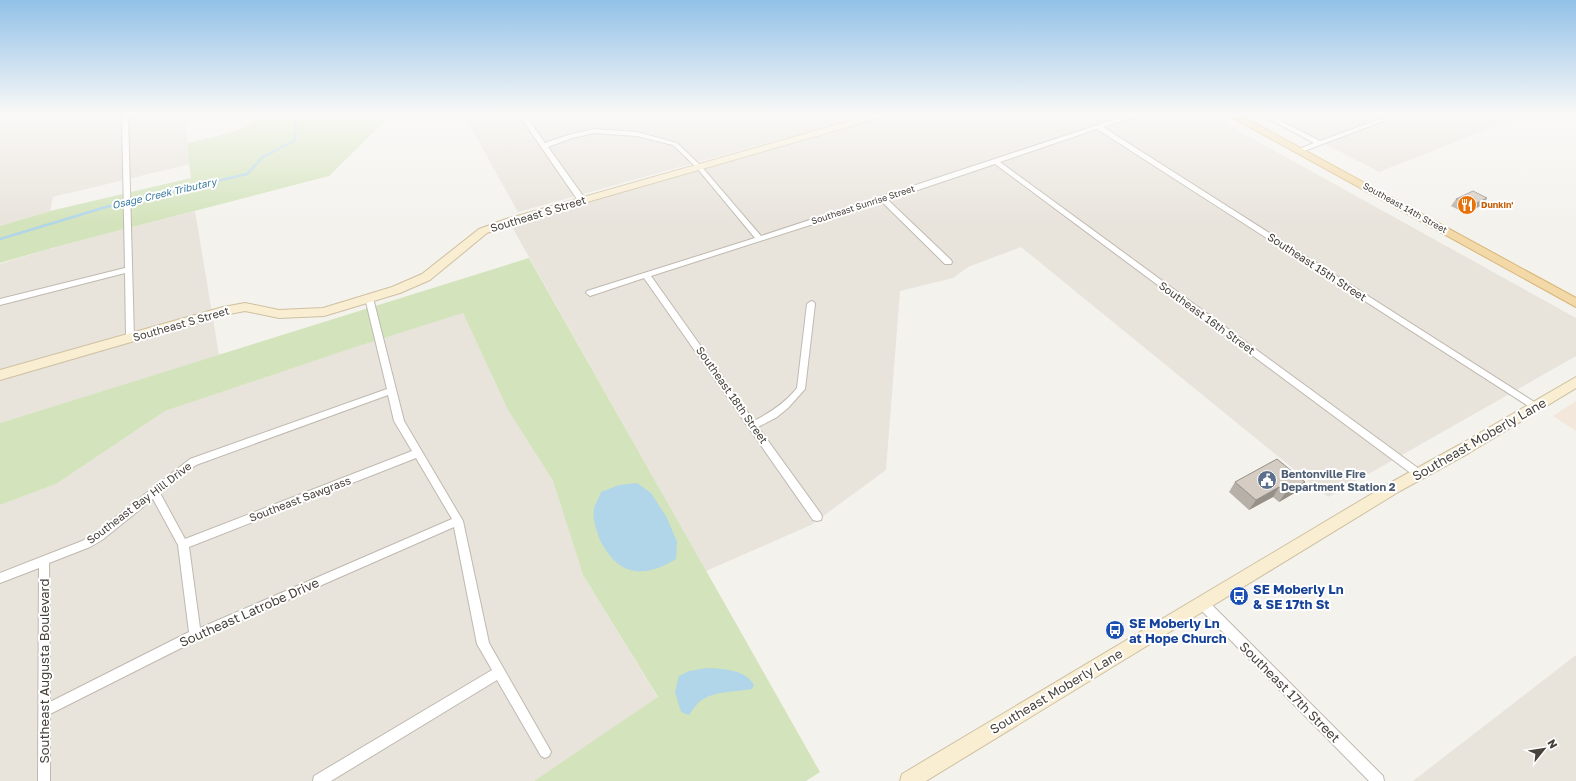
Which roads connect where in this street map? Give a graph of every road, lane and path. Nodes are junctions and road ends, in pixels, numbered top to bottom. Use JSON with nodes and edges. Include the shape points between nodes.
{"nodes":[{"id":1,"x":126,"y":151,"type":"edge"},
{"id":2,"x":548,"y":151,"type":"edge"},
{"id":3,"x":683,"y":151,"type":"edge"},
{"id":4,"x":748,"y":151,"type":"edge"},
{"id":5,"x":1024,"y":151,"type":"edge"},
{"id":6,"x":1136,"y":151,"type":"edge"},
{"id":7,"x":1299,"y":151,"type":"edge"},
{"id":8,"x":995,"y":161,"type":"junction"},
{"id":9,"x":699,"y":167,"type":"junction"},
{"id":10,"x":883,"y":199,"type":"junction"},
{"id":11,"x":582,"y":200,"type":"junction"},
{"id":12,"x":759,"y":238,"type":"junction"},
{"id":13,"x":948,"y":262,"type":"dead end"},
{"id":14,"x":129,"y":269,"type":"junction"},
{"id":15,"x":646,"y":275,"type":"junction"},
{"id":16,"x":590,"y":293,"type":"dead end"},
{"id":17,"x":369,"y":298,"type":"junction"},
{"id":18,"x":0,"y":302,"type":"edge"},
{"id":19,"x":1576,"y":303,"type":"edge"},
{"id":20,"x":811,"y":304,"type":"dead end"},
{"id":21,"x":130,"y":338,"type":"junction"},
{"id":22,"x":0,"y":375,"type":"edge"},
{"id":23,"x":1576,"y":382,"type":"edge"},
{"id":24,"x":391,"y":391,"type":"junction"},
{"id":25,"x":1536,"y":406,"type":"junction"},
{"id":26,"x":753,"y":425,"type":"junction"},
{"id":27,"x":417,"y":453,"type":"junction"},
{"id":28,"x":1419,"y":474,"type":"junction"},
{"id":29,"x":155,"y":493,"type":"junction"},
{"id":30,"x":817,"y":516,"type":"dead end"},
{"id":31,"x":458,"y":521,"type":"junction"},
{"id":32,"x":183,"y":545,"type":"junction"},
{"id":33,"x":44,"y":561,"type":"junction"},
{"id":34,"x":0,"y":578,"type":"edge"},
{"id":35,"x":1203,"y":604,"type":"junction"},
{"id":36,"x":195,"y":635,"type":"junction"},
{"id":37,"x":499,"y":672,"type":"junction"},
{"id":38,"x":44,"y":711,"type":"junction"},
{"id":39,"x":544,"y":752,"type":"dead end"},
{"id":40,"x":44,"y":781,"type":"edge"},
{"id":41,"x":320,"y":781,"type":"edge"},
{"id":42,"x":909,"y":781,"type":"edge"},
{"id":43,"x":1378,"y":781,"type":"edge"}],
"edges":[{"from":1,"to":14,"type":"street"},
{"from":2,"to":11,"type":"street"},
{"from":3,"to":9,"type":"street"},
{"from":4,"to":9,"type":"street","name":"Southeast S Street"},
{"from":5,"to":8,"type":"street","name":"Southeast Sunrise Street"},
{"from":6,"to":25,"type":"street","name":"Southeast 15th Street"},
{"from":7,"to":19,"type":"main road","name":"Southeast 14th Street"},
{"from":8,"to":10,"type":"street","name":"Southeast Sunrise Street"},
{"from":8,"to":28,"type":"street","name":"Southeast 16th Street"},
{"from":9,"to":11,"type":"street","name":"Southeast S Street"},
{"from":9,"to":12,"type":"street"},
{"from":10,"to":12,"type":"street","name":"Southeast Sunrise Street"},
{"from":10,"to":13,"type":"street"},
{"from":11,"to":17,"type":"street","name":"Southeast S Street","via":[[483,231],[426,277]]},
{"from":12,"to":15,"type":"street","name":"Southeast Sunrise Street"},
{"from":14,"to":18,"type":"street"},
{"from":14,"to":21,"type":"street"},
{"from":15,"to":16,"type":"street","name":"Southeast Sunrise Street"},
{"from":15,"to":26,"type":"street","name":"Southeast 18th Street"},
{"from":17,"to":21,"type":"street","name":"Southeast S Street","via":[[324,312],[304,314],[279,314],[246,307],[223,310]]},
{"from":17,"to":24,"type":"street"},
{"from":20,"to":26,"type":"street","via":[[802,389],[793,401],[778,413]]},
{"from":21,"to":22,"type":"street","name":"Southeast S Street"},
{"from":23,"to":25,"type":"street","name":"Southeast Moberly Lane"},
{"from":24,"to":27,"type":"street","via":[[400,421]]},
{"from":24,"to":29,"type":"street","name":"Southeast Bay Hill Drive","via":[[192,462]]},
{"from":25,"to":28,"type":"street","name":"Southeast Moberly Lane"},
{"from":26,"to":30,"type":"street","name":"Southeast 18th Street"},
{"from":27,"to":31,"type":"street"},
{"from":27,"to":32,"type":"street","name":"Southeast Sawgrass"},
{"from":28,"to":35,"type":"street","name":"Southeast Moberly Lane"},
{"from":29,"to":32,"type":"street"},
{"from":29,"to":33,"type":"street","name":"Southeast Bay Hill Drive","via":[[98,537]]},
{"from":31,"to":36,"type":"street","name":"Southeast Latrobe Drive"},
{"from":31,"to":37,"type":"street","via":[[483,644]]},
{"from":32,"to":36,"type":"street"},
{"from":33,"to":34,"type":"street","name":"Southeast Bay Hill Drive"},
{"from":33,"to":38,"type":"street","name":"Southeast Augusta Boulevard"},
{"from":35,"to":42,"type":"street","name":"Southeast Moberly Lane","via":[[1131,645]]},
{"from":35,"to":43,"type":"street","name":"Southeast 17th Street"},
{"from":36,"to":38,"type":"street","name":"Southeast Latrobe Drive"},
{"from":37,"to":39,"type":"street"},
{"from":37,"to":41,"type":"street"},
{"from":38,"to":40,"type":"street","name":"Southeast Augusta Boulevard"}]}
